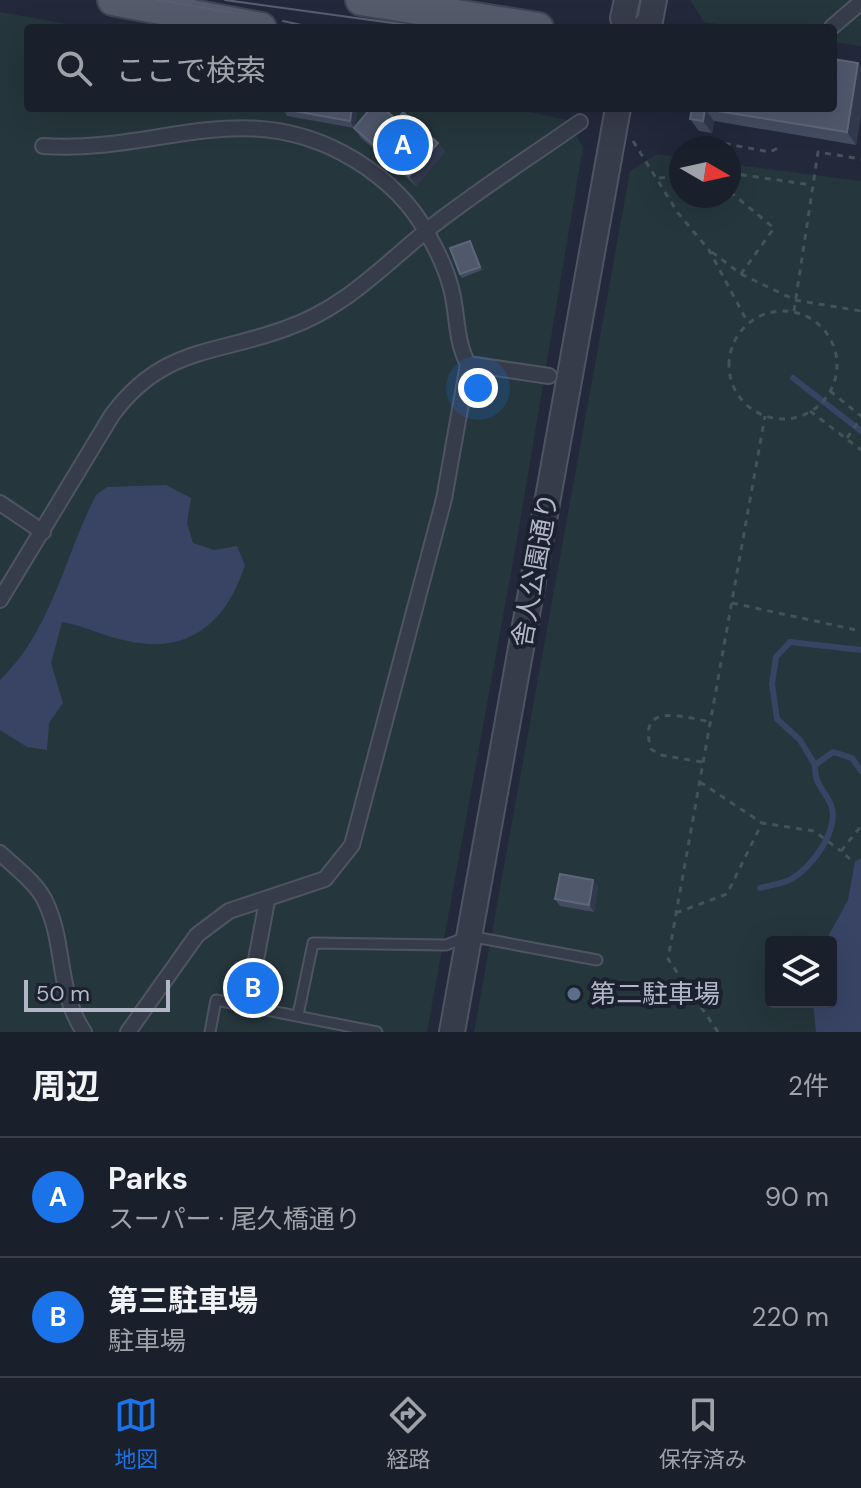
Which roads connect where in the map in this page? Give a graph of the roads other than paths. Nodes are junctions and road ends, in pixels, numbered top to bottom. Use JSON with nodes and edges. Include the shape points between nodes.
{"nodes":[{"id":1,"x":113,"y":0,"type":"edge"},
{"id":2,"x":361,"y":0,"type":"edge"},
{"id":3,"x":627,"y":0,"type":"edge"},
{"id":4,"x":654,"y":0,"type":"edge"},
{"id":5,"x":861,"y":2,"type":"edge"},
{"id":6,"x":240,"y":24,"type":"edge"},
{"id":7,"x":513,"y":24,"type":"edge"},
{"id":8,"x":625,"y":24,"type":"edge"},
{"id":9,"x":647,"y":24,"type":"edge"},
{"id":10,"x":835,"y":24,"type":"edge"},
{"id":11,"x":617,"y":112,"type":"edge"},
{"id":12,"x":580,"y":122,"type":"dead end"},
{"id":13,"x":43,"y":146,"type":"dead end"},
{"id":14,"x":426,"y":231,"type":"junction"},
{"id":15,"x":468,"y":364,"type":"junction"},
{"id":16,"x":549,"y":376,"type":"dead end"},
{"id":17,"x":0,"y":503,"type":"edge"},
{"id":18,"x":43,"y":532,"type":"junction"},
{"id":19,"x":0,"y":600,"type":"edge"},
{"id":20,"x":0,"y":853,"type":"edge"},
{"id":21,"x":267,"y":901,"type":"junction"},
{"id":22,"x":469,"y":936,"type":"junction"},
{"id":23,"x":597,"y":960,"type":"dead end"},
{"id":24,"x":252,"y":981,"type":"dead end"},
{"id":25,"x":298,"y":1015,"type":"junction"},
{"id":26,"x":84,"y":1032,"type":"edge"},
{"id":27,"x":128,"y":1032,"type":"edge"},
{"id":28,"x":210,"y":1032,"type":"edge"},
{"id":29,"x":377,"y":1032,"type":"edge"},
{"id":30,"x":452,"y":1032,"type":"edge"}],
"edges":[{"from":1,"to":6,"type":"main road"},
{"from":2,"to":7,"type":"main road"},
{"from":3,"to":8,"type":"street"},
{"from":4,"to":9,"type":"street"},
{"from":5,"to":10,"type":"street"},
{"from":11,"to":22,"type":"street","name":"舎人公園通り"},
{"from":12,"to":14,"type":"street"},
{"from":13,"to":14,"type":"street","via":[[80,148],[232,126],[274,127],[338,150],[369,168]]},
{"from":14,"to":15,"type":"street","via":[[452,289],[459,348]]},
{"from":14,"to":18,"type":"street","via":[[366,285],[331,308],[291,327],[155,371],[119,406]]},
{"from":15,"to":16,"type":"street"},
{"from":15,"to":21,"type":"street","via":[[444,499],[359,828],[325,879]]},
{"from":17,"to":18,"type":"street"},
{"from":18,"to":19,"type":"street"},
{"from":20,"to":26,"type":"street","via":[[45,900],[58,940],[62,982]]},
{"from":21,"to":24,"type":"street"},
{"from":21,"to":27,"type":"street","via":[[229,911],[197,935]]},
{"from":22,"to":23,"type":"lane"},
{"from":22,"to":25,"type":"lane","via":[[446,945],[313,943]]},
{"from":22,"to":30,"type":"street","name":"舎人公園通り"},
{"from":25,"to":28,"type":"lane","via":[[216,1000]]},
{"from":25,"to":29,"type":"lane"}]}
